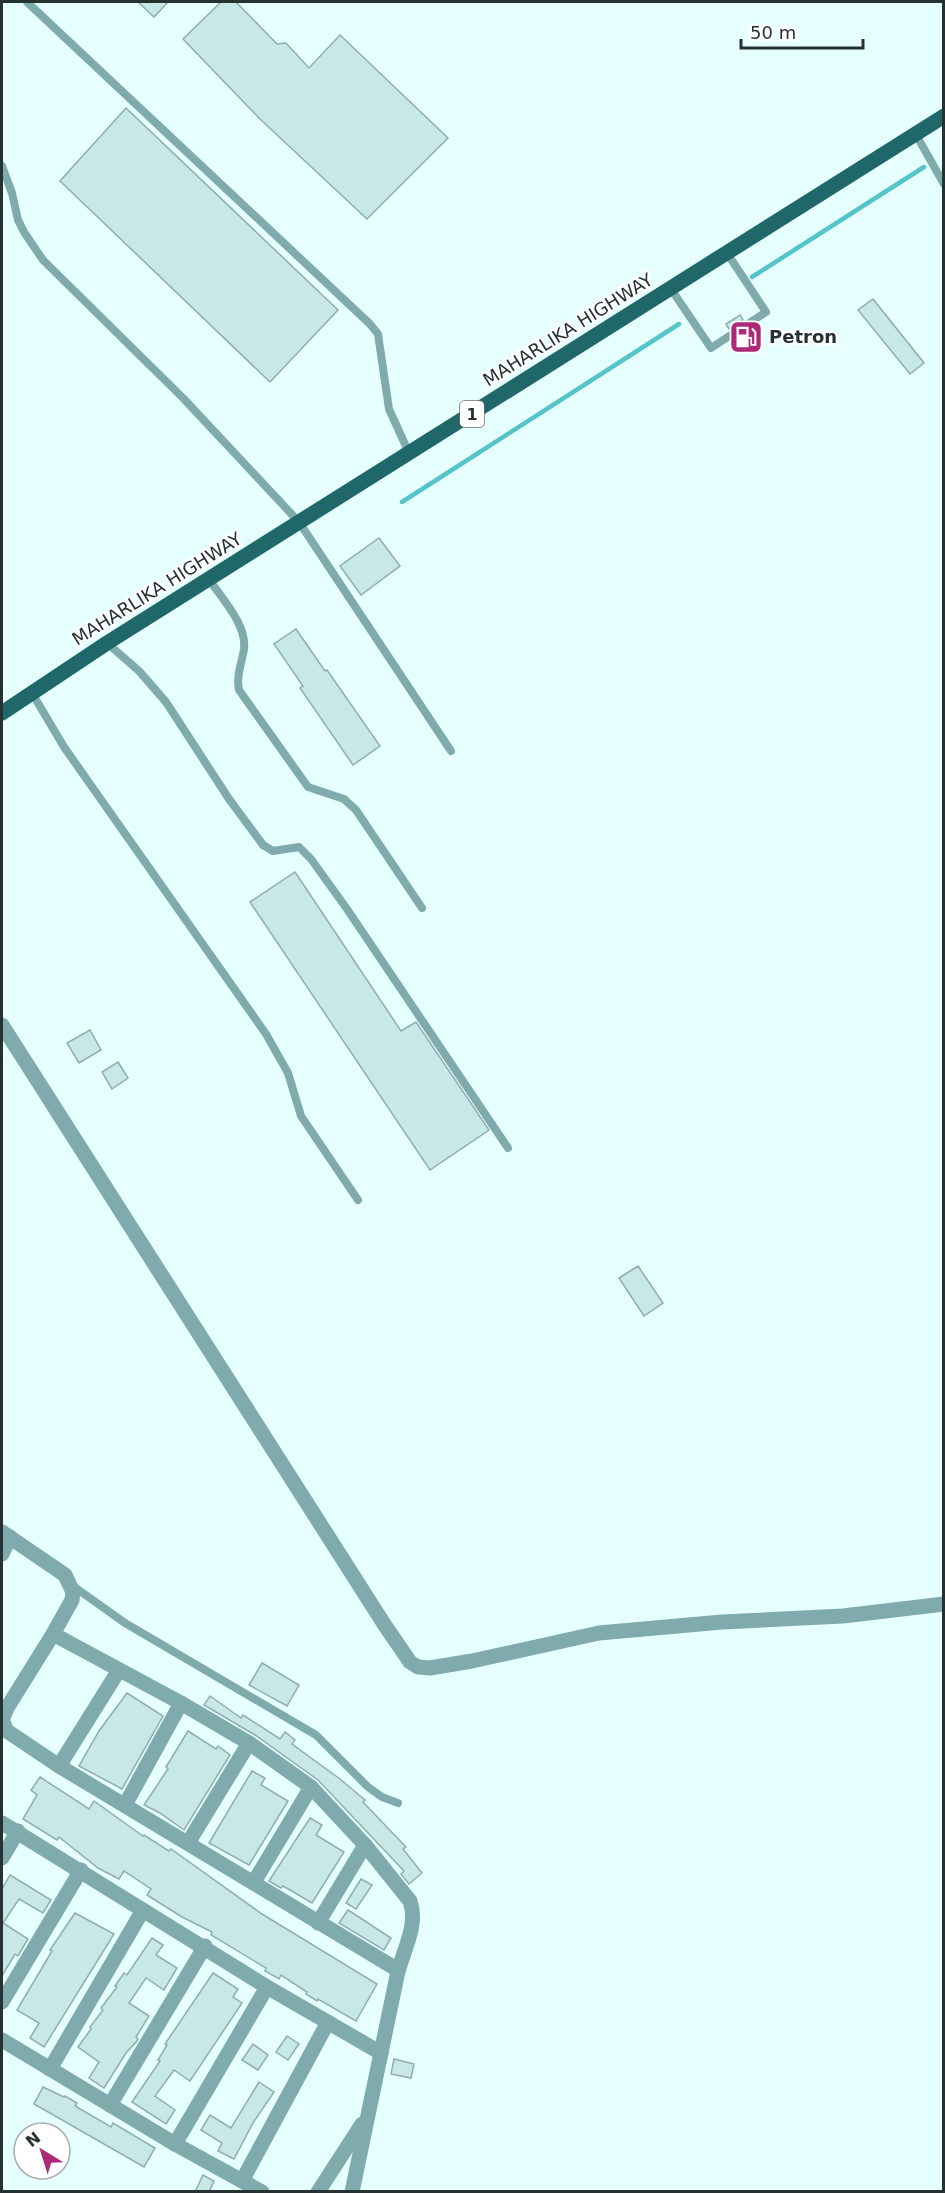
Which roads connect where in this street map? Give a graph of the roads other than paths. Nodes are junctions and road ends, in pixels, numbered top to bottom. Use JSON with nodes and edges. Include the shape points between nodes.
{"nodes":[{"id":1,"x":27,"y":2,"type":"edge"},
{"id":2,"x":944,"y":116,"type":"edge"},
{"id":3,"x":915,"y":134,"type":"junction"},
{"id":4,"x":2,"y":166,"type":"edge"},
{"id":5,"x":944,"y":184,"type":"edge"},
{"id":6,"x":727,"y":253,"type":"junction"},
{"id":7,"x":671,"y":289,"type":"junction"},
{"id":8,"x":410,"y":453,"type":"junction"},
{"id":9,"x":299,"y":522,"type":"junction"},
{"id":10,"x":208,"y":579,"type":"junction"},
{"id":11,"x":107,"y":643,"type":"junction"},
{"id":12,"x":32,"y":693,"type":"junction"},
{"id":13,"x":2,"y":713,"type":"edge"},
{"id":14,"x":451,"y":752,"type":"dead end"},
{"id":15,"x":422,"y":908,"type":"dead end"},
{"id":16,"x":2,"y":1024,"type":"edge"},
{"id":17,"x":508,"y":1148,"type":"dead end"},
{"id":18,"x":358,"y":1200,"type":"dead end"},
{"id":19,"x":6,"y":1535,"type":"edge"},
{"id":20,"x":2,"y":1554,"type":"edge"},
{"id":21,"x":71,"y":1586,"type":"junction"},
{"id":22,"x":944,"y":1604,"type":"edge"},
{"id":23,"x":53,"y":1634,"type":"junction"},
{"id":24,"x":119,"y":1670,"type":"junction"},
{"id":25,"x":181,"y":1703,"type":"junction"},
{"id":26,"x":249,"y":1743,"type":"junction"},
{"id":27,"x":59,"y":1766,"type":"junction"},
{"id":28,"x":311,"y":1787,"type":"junction"},
{"id":29,"x":398,"y":1803,"type":"dead end"},
{"id":30,"x":125,"y":1805,"type":"junction"},
{"id":31,"x":2,"y":1822,"type":"edge"},
{"id":32,"x":18,"y":1831,"type":"junction"},
{"id":33,"x":188,"y":1843,"type":"junction"},
{"id":34,"x":365,"y":1845,"type":"junction"},
{"id":35,"x":2,"y":1858,"type":"edge"},
{"id":36,"x":81,"y":1870,"type":"junction"},
{"id":37,"x":254,"y":1882,"type":"junction"},
{"id":38,"x":143,"y":1910,"type":"junction"},
{"id":39,"x":318,"y":1923,"type":"junction"},
{"id":40,"x":205,"y":1946,"type":"junction"},
{"id":41,"x":398,"y":1970,"type":"junction"},
{"id":42,"x":267,"y":1987,"type":"junction"},
{"id":43,"x":2,"y":2002,"type":"edge"},
{"id":44,"x":328,"y":2022,"type":"junction"},
{"id":45,"x":2,"y":2040,"type":"edge"},
{"id":46,"x":381,"y":2053,"type":"junction"},
{"id":47,"x":50,"y":2069,"type":"junction"},
{"id":48,"x":110,"y":2105,"type":"junction"},
{"id":49,"x":368,"y":2116,"type":"junction"},
{"id":50,"x":176,"y":2144,"type":"junction"},
{"id":51,"x":242,"y":2181,"type":"junction"},
{"id":52,"x":262,"y":2192,"type":"edge"},
{"id":53,"x":318,"y":2192,"type":"edge"},
{"id":54,"x":352,"y":2192,"type":"edge"}],
"edges":[{"from":1,"to":8,"type":"lane","via":[[370,324],[378,334],[389,409]]},
{"from":2,"to":3,"type":"main road","name":"MAHARLIKA HIGHWAY","number":"1"},
{"from":3,"to":5,"type":"lane"},
{"from":3,"to":6,"type":"main road","name":"MAHARLIKA HIGHWAY","number":"1"},
{"from":4,"to":9,"type":"lane","via":[[18,220],[44,260],[184,399]]},
{"from":6,"to":7,"type":"main road","name":"MAHARLIKA HIGHWAY","number":"1"},
{"from":6,"to":7,"type":"lane","via":[[766,312],[711,348]]},
{"from":7,"to":8,"type":"main road","name":"MAHARLIKA HIGHWAY","number":"1"},
{"from":8,"to":9,"type":"main road","name":"MAHARLIKA HIGHWAY","number":"1"},
{"from":9,"to":10,"type":"main road","name":"MAHARLIKA HIGHWAY","number":"1"},
{"from":9,"to":14,"type":"lane"},
{"from":10,"to":11,"type":"main road","name":"MAHARLIKA HIGHWAY","number":"1"},
{"from":10,"to":15,"type":"lane","via":[[243,632],[239,690],[308,787],[344,799],[356,810]]},
{"from":11,"to":12,"type":"main road","name":"MAHARLIKA HIGHWAY","number":"1"},
{"from":11,"to":17,"type":"lane","via":[[166,702],[262,845],[273,851],[299,847],[311,859]]},
{"from":12,"to":13,"type":"main road","name":"MAHARLIKA HIGHWAY","number":"1"},
{"from":12,"to":18,"type":"lane","via":[[64,747],[266,1034],[288,1073],[301,1116]]},
{"from":16,"to":22,"type":"street","via":[[378,1614],[410,1662],[418,1667],[472,1661],[599,1633],[843,1616]]},
{"from":19,"to":20,"type":"street"},
{"from":19,"to":21,"type":"street","via":[[58,1569]]},
{"from":21,"to":23,"type":"street","via":[[72,1599]]},
{"from":21,"to":29,"type":"lane","via":[[125,1623],[316,1735],[368,1787]]},
{"from":23,"to":24,"type":"street"},
{"from":23,"to":27,"type":"street","via":[[2,1720],[7,1731]]},
{"from":24,"to":25,"type":"street"},
{"from":24,"to":27,"type":"street"},
{"from":25,"to":26,"type":"street"},
{"from":25,"to":30,"type":"street"},
{"from":26,"to":28,"type":"street"},
{"from":26,"to":33,"type":"street"},
{"from":27,"to":30,"type":"street"},
{"from":28,"to":34,"type":"street"},
{"from":28,"to":37,"type":"street"},
{"from":30,"to":33,"type":"street"},
{"from":31,"to":32,"type":"street"},
{"from":32,"to":35,"type":"street"},
{"from":32,"to":36,"type":"street"},
{"from":33,"to":37,"type":"street"},
{"from":34,"to":39,"type":"street"},
{"from":34,"to":41,"type":"street","via":[[406,1893],[413,1908],[411,1930]]},
{"from":36,"to":38,"type":"street"},
{"from":36,"to":43,"type":"street"},
{"from":37,"to":39,"type":"street"},
{"from":38,"to":40,"type":"street"},
{"from":38,"to":47,"type":"street"},
{"from":39,"to":41,"type":"street"},
{"from":40,"to":42,"type":"street"},
{"from":40,"to":48,"type":"street"},
{"from":41,"to":46,"type":"street"},
{"from":42,"to":44,"type":"street"},
{"from":42,"to":50,"type":"street"},
{"from":44,"to":46,"type":"street"},
{"from":44,"to":51,"type":"street"},
{"from":45,"to":47,"type":"street"},
{"from":46,"to":49,"type":"street"},
{"from":47,"to":48,"type":"street"},
{"from":48,"to":50,"type":"street"},
{"from":49,"to":53,"type":"street"},
{"from":49,"to":54,"type":"street"},
{"from":50,"to":51,"type":"street"},
{"from":51,"to":52,"type":"street"}]}
